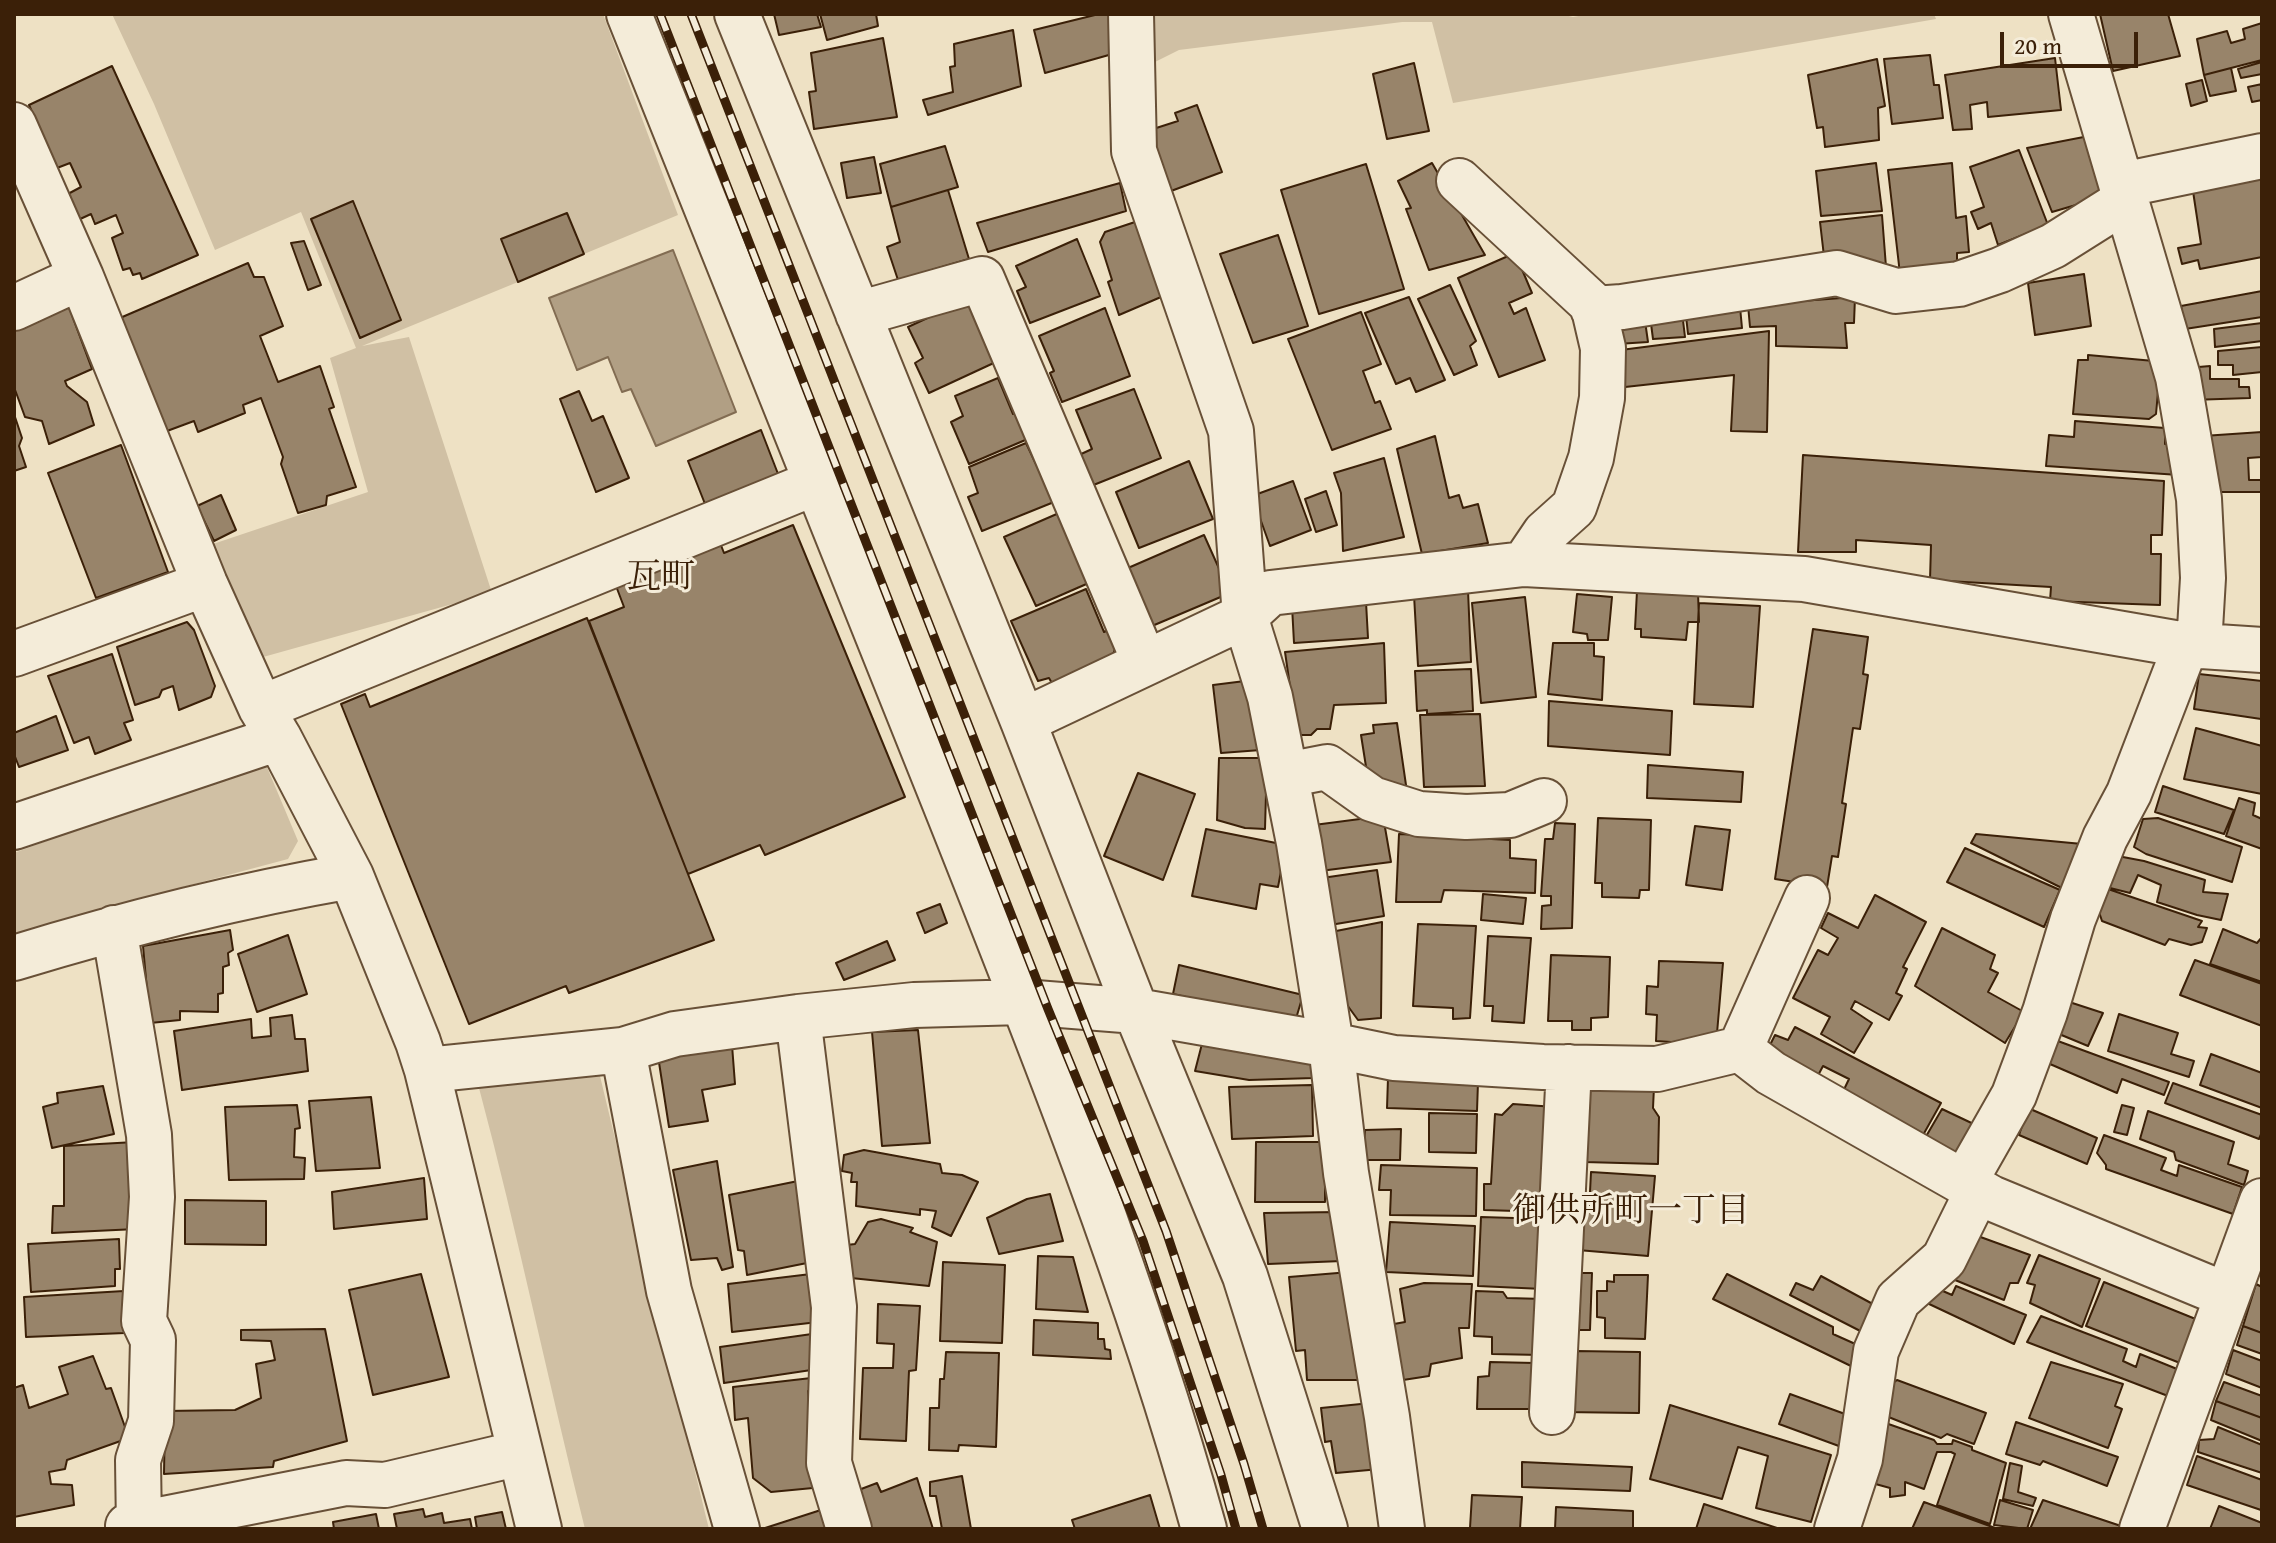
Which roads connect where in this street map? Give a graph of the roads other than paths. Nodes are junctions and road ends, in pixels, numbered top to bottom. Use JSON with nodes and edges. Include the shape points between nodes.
{"nodes":[{"id":1,"x":629,"y":14,"type":"edge"},
{"id":2,"x":737,"y":14,"type":"edge"},
{"id":3,"x":1131,"y":14,"type":"edge"},
{"id":4,"x":2071,"y":14,"type":"edge"},
{"id":5,"x":14,"y":125,"type":"edge"},
{"id":6,"x":2262,"y":156,"type":"edge"},
{"id":7,"x":1459,"y":181,"type":"dead end"},
{"id":8,"x":2124,"y":193,"type":"junction"},
{"id":9,"x":81,"y":277,"type":"junction"},
{"id":10,"x":14,"y":308,"type":"edge"},
{"id":11,"x":1593,"y":309,"type":"junction"},
{"id":12,"x":858,"y":314,"type":"junction"},
{"id":13,"x":817,"y":482,"type":"junction"},
{"id":14,"x":1524,"y":564,"type":"junction"},
{"id":15,"x":205,"y":584,"type":"junction"},
{"id":16,"x":1245,"y":616,"type":"junction"},
{"id":17,"x":2192,"y":646,"type":"junction"},
{"id":18,"x":2262,"y":650,"type":"edge"},
{"id":19,"x":14,"y":654,"type":"edge"},
{"id":20,"x":1145,"y":663,"type":"junction"},
{"id":21,"x":1023,"y":721,"type":"junction"},
{"id":22,"x":270,"y":723,"type":"junction"},
{"id":23,"x":1286,"y":775,"type":"junction"},
{"id":24,"x":1544,"y":801,"type":"dead end"},
{"id":25,"x":14,"y":827,"type":"edge"},
{"id":26,"x":351,"y":876,"type":"junction"},
{"id":27,"x":1807,"y":898,"type":"dead end"},
{"id":28,"x":114,"y":928,"type":"junction"},
{"id":29,"x":14,"y":958,"type":"edge"},
{"id":30,"x":1023,"y":1002,"type":"junction"},
{"id":31,"x":1136,"y":1011,"type":"junction"},
{"id":32,"x":798,"y":1017,"type":"junction"},
{"id":33,"x":1331,"y":1045,"type":"junction"},
{"id":34,"x":1740,"y":1049,"type":"junction"},
{"id":35,"x":623,"y":1050,"type":"junction"},
{"id":36,"x":1569,"y":1067,"type":"junction"},
{"id":37,"x":427,"y":1070,"type":"junction"},
{"id":38,"x":1971,"y":1186,"type":"junction"},
{"id":39,"x":2262,"y":1201,"type":"edge"},
{"id":40,"x":2226,"y":1295,"type":"junction"},
{"id":41,"x":1552,"y":1412,"type":"dead end"},
{"id":42,"x":520,"y":1453,"type":"junction"},
{"id":43,"x":135,"y":1526,"type":"edge"},
{"id":44,"x":1394,"y":1527,"type":"edge"},
{"id":45,"x":539,"y":1529,"type":"edge"},
{"id":46,"x":737,"y":1529,"type":"edge"},
{"id":47,"x":849,"y":1529,"type":"edge"},
{"id":48,"x":1204,"y":1529,"type":"edge"},
{"id":49,"x":1325,"y":1529,"type":"edge"},
{"id":50,"x":1837,"y":1529,"type":"edge"},
{"id":51,"x":2142,"y":1529,"type":"edge"}],
"edges":[{"from":1,"to":13,"type":"street"},
{"from":2,"to":12,"type":"street"},
{"from":3,"to":16,"type":"street","via":[[1134,151],[1231,431]]},
{"from":4,"to":8,"type":"street"},
{"from":5,"to":9,"type":"street"},
{"from":6,"to":8,"type":"street"},
{"from":7,"to":11,"type":"street"},
{"from":8,"to":11,"type":"street","via":[[2053,246],[1959,284],[1896,291],[1837,273]]},
{"from":8,"to":17,"type":"street","via":[[2178,377],[2199,499],[2203,578]]},
{"from":9,"to":10,"type":"street"},
{"from":9,"to":15,"type":"street"},
{"from":11,"to":14,"type":"street","via":[[1603,348],[1602,398],[1591,458],[1574,507],[1545,533]]},
{"from":12,"to":20,"type":"street","via":[[982,279]]},
{"from":12,"to":21,"type":"street"},
{"from":13,"to":22,"type":"street"},
{"from":13,"to":30,"type":"street"},
{"from":14,"to":16,"type":"street","via":[[1270,593]]},
{"from":14,"to":17,"type":"street","via":[[1804,579]]},
{"from":15,"to":19,"type":"street"},
{"from":15,"to":22,"type":"street"},
{"from":16,"to":20,"type":"street"},
{"from":16,"to":23,"type":"street"},
{"from":17,"to":18,"type":"street"},
{"from":17,"to":38,"type":"street","via":[[2105,838],[2014,1095]]},
{"from":20,"to":21,"type":"street"},
{"from":21,"to":31,"type":"street"},
{"from":22,"to":25,"type":"street"},
{"from":22,"to":26,"type":"street"},
{"from":23,"to":24,"type":"street","via":[[1327,767],[1372,799],[1419,814],[1510,815]]},
{"from":23,"to":33,"type":"street"},
{"from":26,"to":28,"type":"street"},
{"from":26,"to":37,"type":"street"},
{"from":27,"to":34,"type":"street"},
{"from":28,"to":29,"type":"street"},
{"from":28,"to":43,"type":"street","via":[[149,1135],[152,1197],[144,1321],[153,1340],[151,1421],[138,1460]]},
{"from":30,"to":31,"type":"street"},
{"from":30,"to":32,"type":"street","via":[[914,1005]]},
{"from":30,"to":48,"type":"street","via":[[1105,1221]]},
{"from":31,"to":33,"type":"street"},
{"from":31,"to":49,"type":"street","via":[[1245,1276]]},
{"from":32,"to":35,"type":"street","via":[[675,1034]]},
{"from":32,"to":47,"type":"street","via":[[834,1307],[829,1463]]},
{"from":33,"to":36,"type":"street","via":[[1394,1058]]},
{"from":33,"to":44,"type":"street","via":[[1346,1173],[1387,1417]]},
{"from":34,"to":36,"type":"street","via":[[1657,1069]]},
{"from":34,"to":38,"type":"street","via":[[1771,1073]]},
{"from":35,"to":37,"type":"street"},
{"from":35,"to":46,"type":"street","via":[[669,1291]]},
{"from":36,"to":41,"type":"street"},
{"from":37,"to":42,"type":"street"},
{"from":38,"to":40,"type":"street"},
{"from":38,"to":50,"type":"street","via":[[1944,1259],[1898,1300],[1876,1351],[1860,1459]]},
{"from":39,"to":40,"type":"street"},
{"from":40,"to":51,"type":"street"},
{"from":42,"to":43,"type":"street","via":[[385,1485],[346,1483]]},
{"from":42,"to":45,"type":"street"}]}
